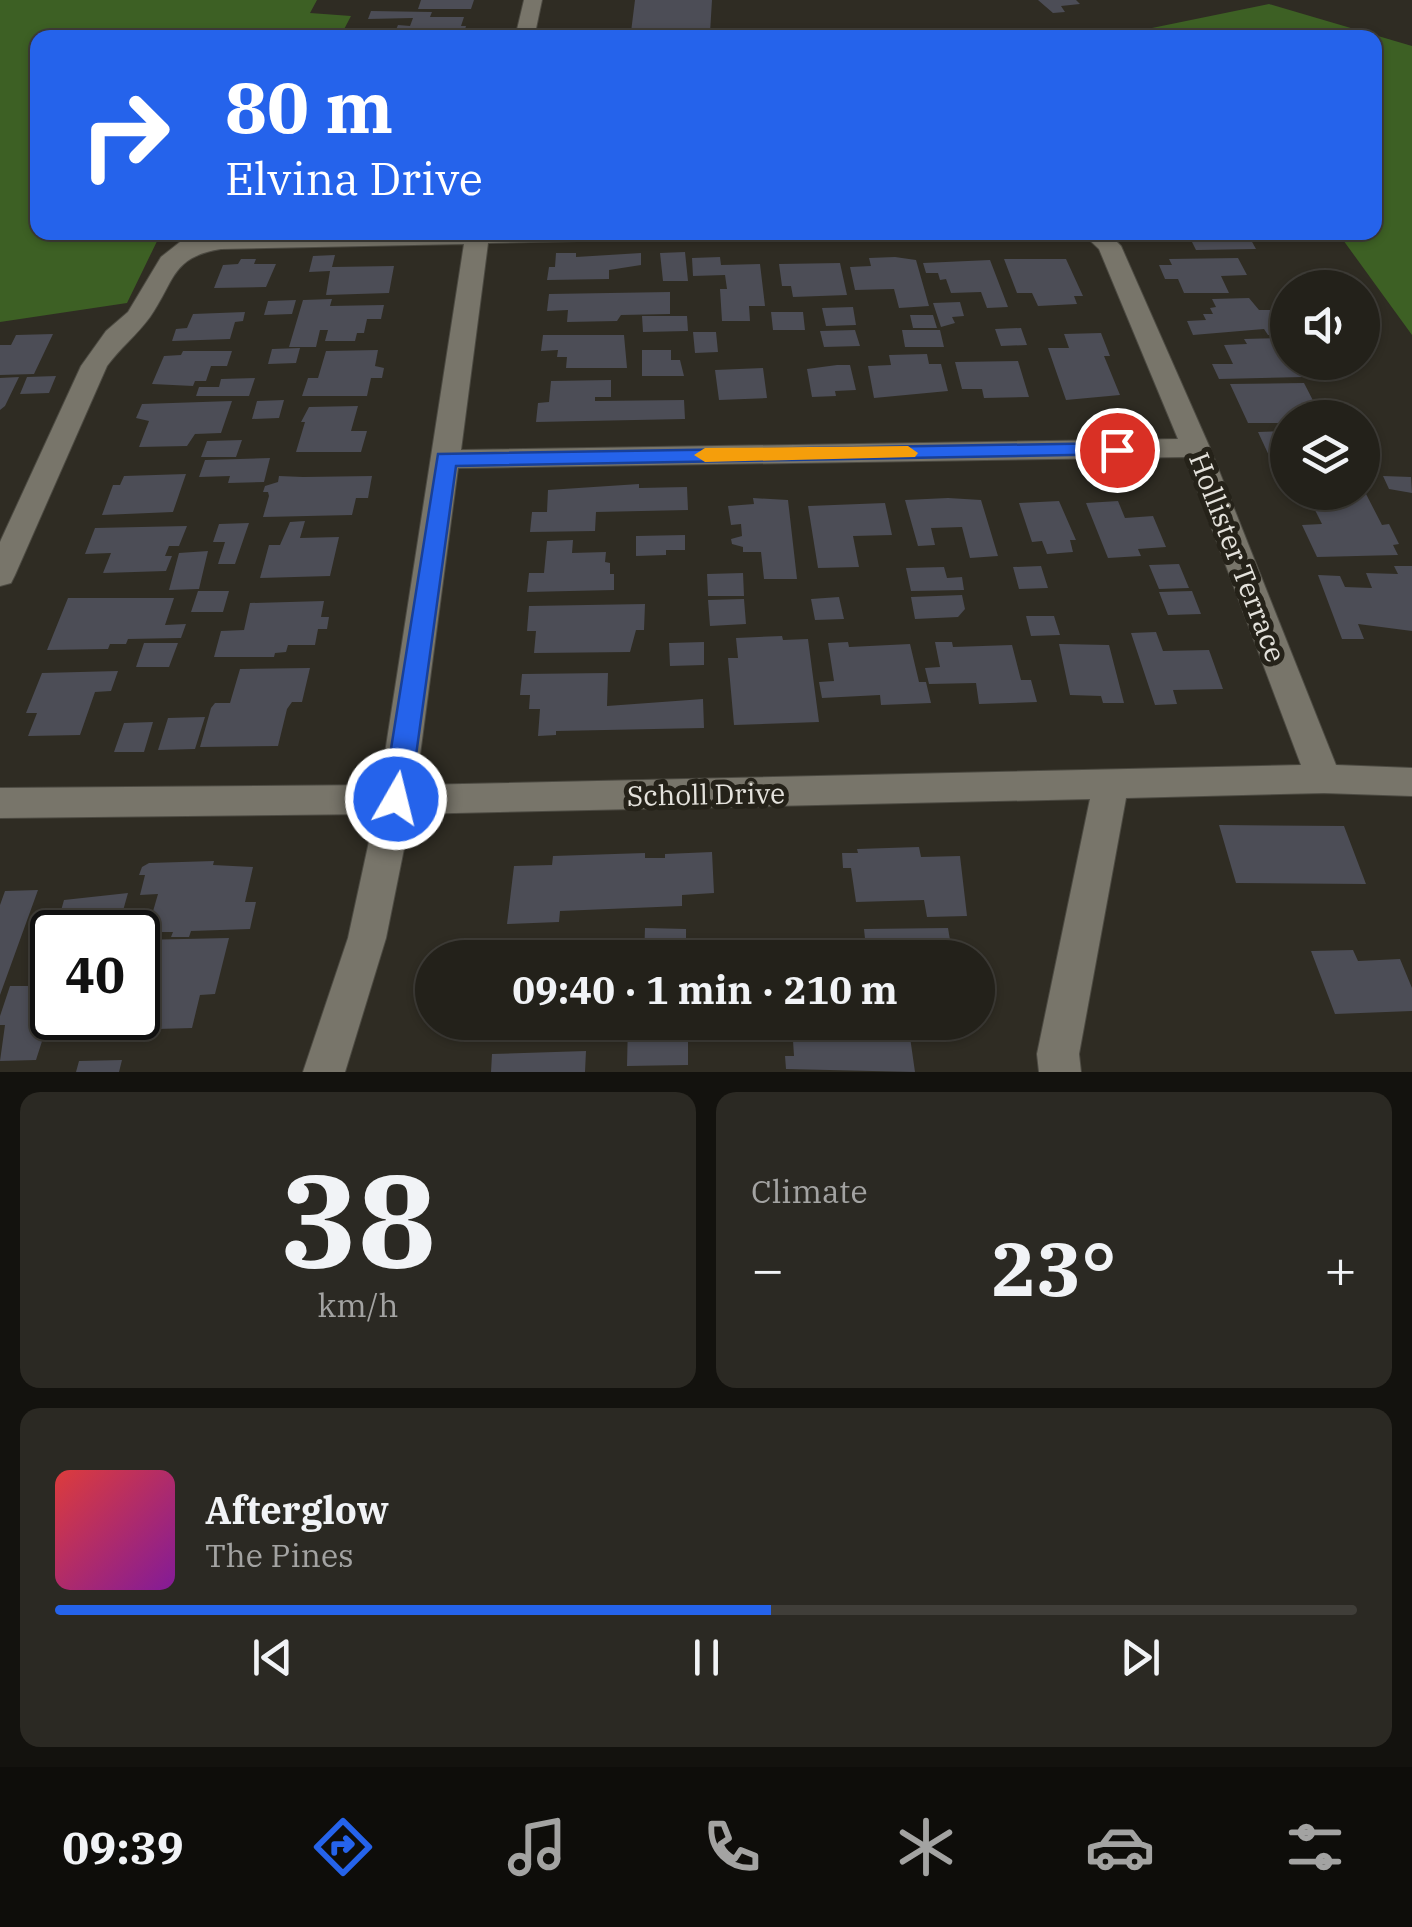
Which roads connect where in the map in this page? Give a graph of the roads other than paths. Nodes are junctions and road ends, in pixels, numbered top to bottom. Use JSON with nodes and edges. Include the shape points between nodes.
{"nodes":[{"id":1,"x":533,"y":0,"type":"edge"},
{"id":2,"x":526,"y":30,"type":"edge"},
{"id":3,"x":285,"y":240,"type":"edge"},
{"id":4,"x":477,"y":240,"type":"edge"},
{"id":5,"x":1102,"y":240,"type":"edge"},
{"id":6,"x":1196,"y":448,"type":"junction"},
{"id":7,"x":446,"y":459,"type":"junction"},
{"id":8,"x":0,"y":575,"type":"edge"},
{"id":9,"x":1324,"y":780,"type":"junction"},
{"id":10,"x":1412,"y":782,"type":"edge"},
{"id":11,"x":1110,"y":787,"type":"junction"},
{"id":12,"x":396,"y":799,"type":"junction"},
{"id":13,"x":0,"y":803,"type":"edge"},
{"id":14,"x":324,"y":1072,"type":"edge"},
{"id":15,"x":1060,"y":1072,"type":"edge"}],
"edges":[{"from":1,"to":2,"type":"street"},
{"from":3,"to":8,"type":"street","via":[[188,247],[169,262],[138,316],[94,366]]},
{"from":4,"to":7,"type":"street"},
{"from":5,"to":6,"type":"street","name":"Hollister Terrace"},
{"from":6,"to":7,"type":"street"},
{"from":6,"to":9,"type":"street","name":"Hollister Terrace"},
{"from":7,"to":12,"type":"street"},
{"from":9,"to":10,"type":"street","name":"Scholl Drive"},
{"from":9,"to":11,"type":"street","name":"Scholl Drive"},
{"from":11,"to":12,"type":"street","name":"Scholl Drive"},
{"from":11,"to":15,"type":"street","via":[[1058,1054]]},
{"from":12,"to":13,"type":"street","name":"Scholl Drive"},
{"from":12,"to":14,"type":"street","via":[[367,938]]}]}
